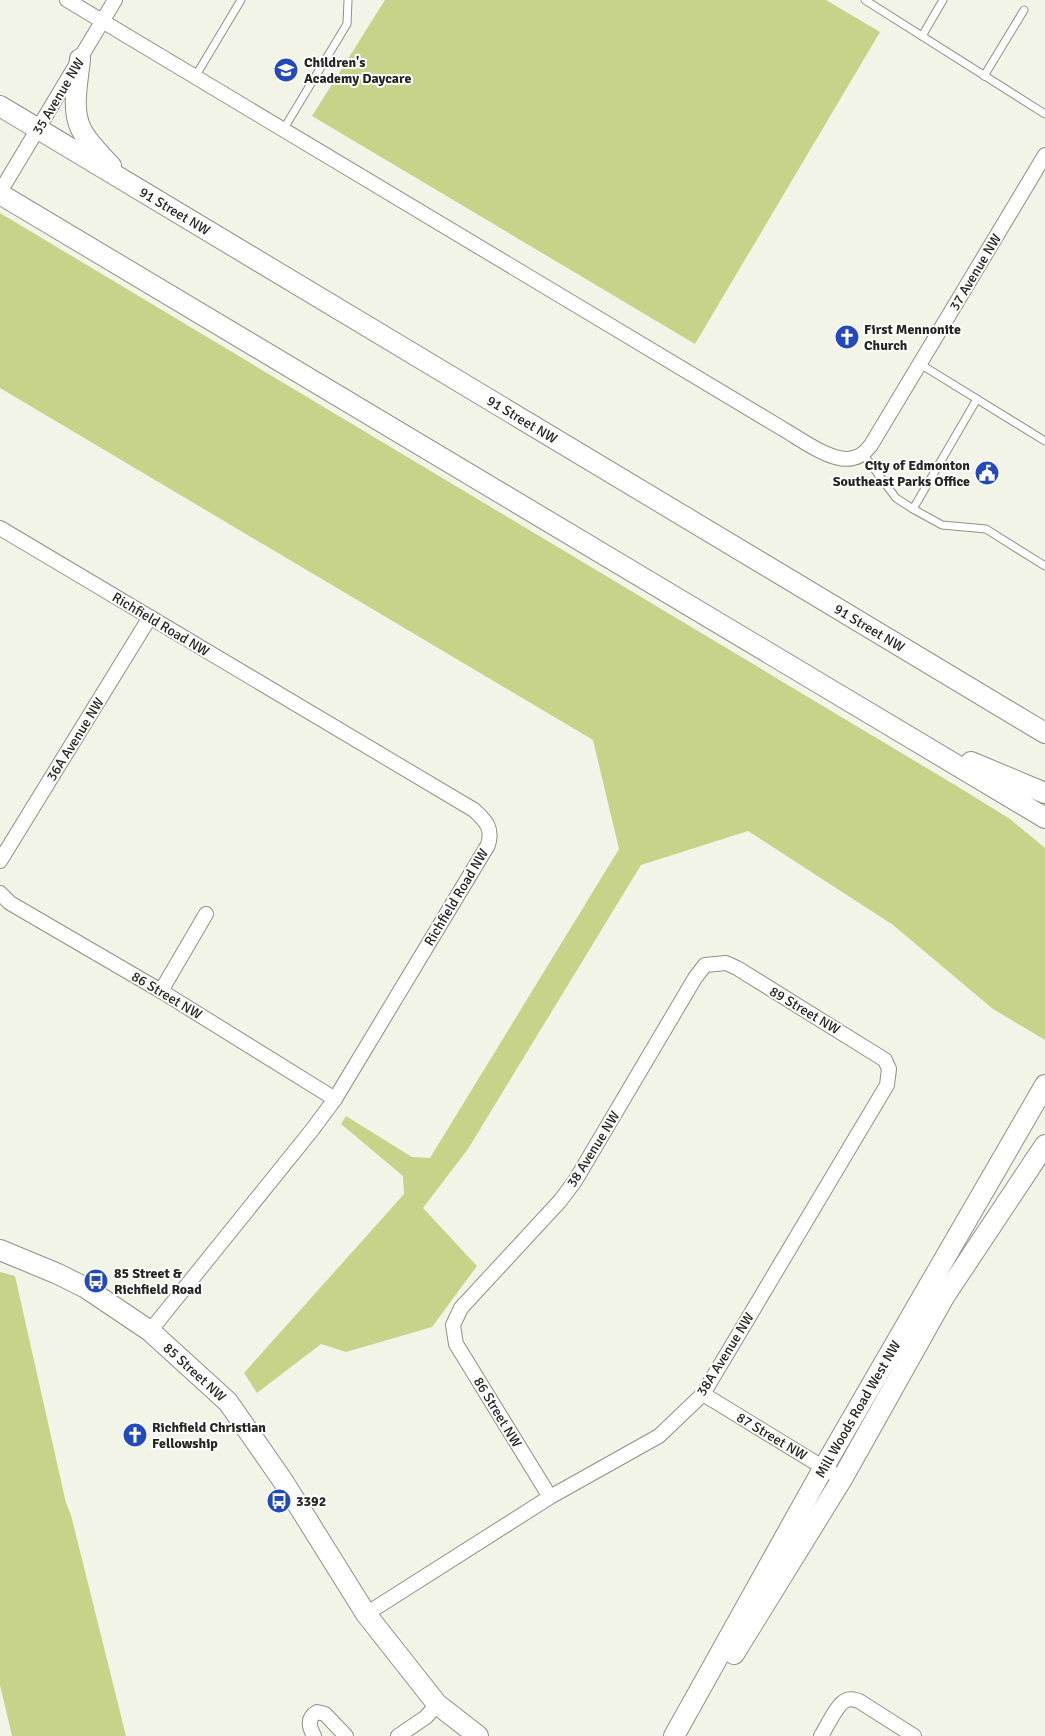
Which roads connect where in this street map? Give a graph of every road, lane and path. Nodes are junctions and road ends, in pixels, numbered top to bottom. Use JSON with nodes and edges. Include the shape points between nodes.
{"nodes":[{"id":1,"x":67,"y":0,"type":"edge"},
{"id":2,"x":115,"y":0,"type":"edge"},
{"id":3,"x":241,"y":0,"type":"edge"},
{"id":4,"x":348,"y":0,"type":"edge"},
{"id":5,"x":865,"y":0,"type":"edge"},
{"id":6,"x":943,"y":0,"type":"edge"},
{"id":7,"x":1024,"y":10,"type":"dead end"},
{"id":8,"x":102,"y":22,"type":"junction"},
{"id":9,"x":922,"y":36,"type":"junction"},
{"id":10,"x":80,"y":59,"type":"junction"},
{"id":11,"x":984,"y":76,"type":"junction"},
{"id":12,"x":196,"y":77,"type":"junction"},
{"id":13,"x":0,"y":106,"type":"edge"},
{"id":14,"x":1045,"y":114,"type":"edge"},
{"id":15,"x":38,"y":129,"type":"junction"},
{"id":16,"x":283,"y":130,"type":"junction"},
{"id":17,"x":1045,"y":156,"type":"edge"},
{"id":18,"x":122,"y":179,"type":"junction"},
{"id":19,"x":0,"y":193,"type":"edge"},
{"id":20,"x":920,"y":364,"type":"junction"},
{"id":21,"x":977,"y":399,"type":"junction"},
{"id":22,"x":1045,"y":441,"type":"edge"},
{"id":23,"x":857,"y":457,"type":"junction"},
{"id":24,"x":913,"y":509,"type":"junction"},
{"id":25,"x":0,"y":528,"type":"edge"},
{"id":26,"x":1045,"y":566,"type":"edge"},
{"id":27,"x":150,"y":617,"type":"junction"},
{"id":28,"x":865,"y":712,"type":"junction"},
{"id":29,"x":1045,"y":733,"type":"edge"},
{"id":30,"x":1045,"y":793,"type":"edge"},
{"id":31,"x":1020,"y":803,"type":"junction"},
{"id":32,"x":1045,"y":818,"type":"edge"},
{"id":33,"x":1045,"y":834,"type":"edge"},
{"id":34,"x":0,"y":861,"type":"edge"},
{"id":35,"x":0,"y":893,"type":"edge"},
{"id":36,"x":206,"y":914,"type":"dead end"},
{"id":37,"x":714,"y":964,"type":"joint"},
{"id":38,"x":161,"y":990,"type":"junction"},
{"id":39,"x":889,"y":1069,"type":"joint"},
{"id":40,"x":1045,"y":1085,"type":"edge"},
{"id":41,"x":335,"y":1099,"type":"junction"},
{"id":42,"x":1045,"y":1145,"type":"edge"},
{"id":43,"x":0,"y":1250,"type":"edge"},
{"id":44,"x":453,"y":1325,"type":"joint"},
{"id":45,"x":150,"y":1331,"type":"junction"},
{"id":46,"x":702,"y":1394,"type":"junction"},
{"id":47,"x":824,"y":1466,"type":"junction"},
{"id":48,"x":842,"y":1479,"type":"junction"},
{"id":49,"x":550,"y":1497,"type":"junction"},
{"id":50,"x":366,"y":1614,"type":"junction"},
{"id":51,"x":437,"y":1704,"type":"junction"},
{"id":52,"x":314,"y":1736,"type":"edge"},
{"id":53,"x":346,"y":1736,"type":"edge"},
{"id":54,"x":398,"y":1736,"type":"edge"},
{"id":55,"x":478,"y":1736,"type":"edge"},
{"id":56,"x":676,"y":1736,"type":"edge"},
{"id":57,"x":821,"y":1736,"type":"edge"},
{"id":58,"x":914,"y":1736,"type":"edge"}],
"edges":[{"from":1,"to":8,"type":"street"},
{"from":2,"to":8,"type":"street","name":"35 Avenue NW"},
{"from":3,"to":12,"type":"lane"},
{"from":4,"to":16,"type":"lane","via":[[347,24]]},
{"from":5,"to":9,"type":"lane"},
{"from":6,"to":9,"type":"lane"},
{"from":7,"to":11,"type":"lane"},
{"from":8,"to":10,"type":"street","name":"35 Avenue NW"},
{"from":8,"to":12,"type":"street"},
{"from":9,"to":11,"type":"lane"},
{"from":10,"to":15,"type":"street","name":"35 Avenue NW"},
{"from":10,"to":18,"type":"main road","via":[[76,94],[82,130]]},
{"from":11,"to":14,"type":"lane"},
{"from":12,"to":16,"type":"street"},
{"from":13,"to":15,"type":"main road","name":"91 Street NW"},
{"from":15,"to":18,"type":"main road","name":"91 Street NW"},
{"from":15,"to":19,"type":"street","name":"35 Avenue NW"},
{"from":16,"to":23,"type":"street","via":[[822,452],[836,457]]},
{"from":17,"to":20,"type":"street","name":"37 Avenue NW"},
{"from":18,"to":29,"type":"main road","name":"91 Street NW"},
{"from":19,"to":28,"type":"main road"},
{"from":20,"to":21,"type":"lane"},
{"from":20,"to":23,"type":"street","name":"37 Avenue NW","via":[[871,445]]},
{"from":21,"to":22,"type":"lane"},
{"from":21,"to":24,"type":"lane"},
{"from":23,"to":24,"type":"lane","via":[[896,498]]},
{"from":24,"to":26,"type":"lane","via":[[942,525],[986,529]]},
{"from":25,"to":27,"type":"street","name":"Richfield Road NW"},
{"from":27,"to":34,"type":"street","name":"36A Avenue NW"},
{"from":27,"to":41,"type":"street","name":"Richfield Road NW","via":[[474,810],[484,818],[488,828],[488,845]]},
{"from":28,"to":30,"type":"main road"},
{"from":28,"to":31,"type":"main road"},
{"from":31,"to":32,"type":"main road"},
{"from":31,"to":33,"type":"main road"},
{"from":35,"to":38,"type":"street","name":"86 Street NW","via":[[10,903]]},
{"from":36,"to":38,"type":"street"},
{"from":37,"to":39,"type":"street","name":"89 Street NW","via":[[726,963],[737,968],[878,1054]]},
{"from":37,"to":44,"type":"street","name":"38 Avenue NW","via":[[705,965],[695,978],[575,1181],[476,1290],[461,1308]]},
{"from":38,"to":41,"type":"street","name":"86 Street NW"},
{"from":39,"to":46,"type":"street","name":"38A Avenue NW","via":[[887,1084]]},
{"from":40,"to":47,"type":"main road","name":"Mill Woods Road West NW"},
{"from":41,"to":45,"type":"street","name":"Richfield Road NW"},
{"from":42,"to":48,"type":"main road","name":"Mill Woods Road West NW","via":[[944,1297]]},
{"from":43,"to":45,"type":"main road","name":"85 Street NW","via":[[86,1288]]},
{"from":44,"to":49,"type":"street","name":"86 Street NW","via":[[456,1344]]},
{"from":45,"to":50,"type":"main road","name":"85 Street NW","via":[[228,1402],[283,1481]]},
{"from":46,"to":47,"type":"street","name":"87 Street NW"},
{"from":46,"to":49,"type":"street","name":"38A Avenue NW","via":[[658,1436]]},
{"from":47,"to":48,"type":"street","name":"87 Street NW"},
{"from":47,"to":56,"type":"main road","name":"Mill Woods Road West NW"},
{"from":48,"to":56,"type":"main road","name":"Mill Woods Road West NW","via":[[715,1685]]},
{"from":49,"to":50,"type":"street","name":"38A Avenue NW"},
{"from":50,"to":51,"type":"main road","name":"85 Street NW"},
{"from":51,"to":54,"type":"street","via":[[426,1717]]},
{"from":51,"to":55,"type":"main road","name":"85 Street NW"},
{"from":52,"to":53,"type":"street","via":[[310,1720],[317,1712],[325,1714]]},
{"from":57,"to":58,"type":"street","via":[[838,1707],[852,1699]]}]}
